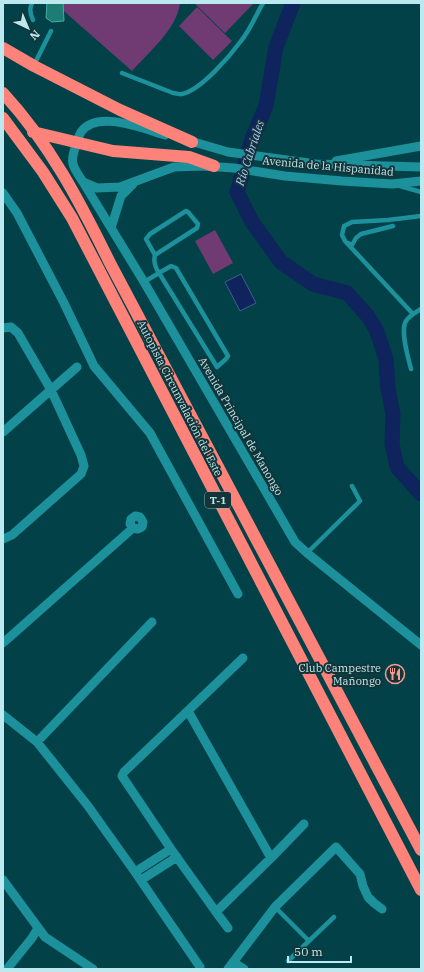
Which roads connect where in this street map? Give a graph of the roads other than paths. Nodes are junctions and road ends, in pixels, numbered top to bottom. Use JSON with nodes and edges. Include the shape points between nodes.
{"nodes":[{"id":1,"x":32,"y":3,"type":"edge"},
{"id":2,"x":263,"y":3,"type":"edge"},
{"id":3,"x":33,"y":20,"type":"dead end"},
{"id":4,"x":51,"y":31,"type":"dead end"},
{"id":5,"x":3,"y":48,"type":"edge"},
{"id":6,"x":34,"y":66,"type":"junction"},
{"id":7,"x":122,"y":73,"type":"dead end"},
{"id":8,"x":3,"y":93,"type":"edge"},
{"id":9,"x":3,"y":118,"type":"edge"},
{"id":10,"x":3,"y":124,"type":"edge"},
{"id":11,"x":192,"y":142,"type":"junction"},
{"id":12,"x":421,"y":146,"type":"edge"},
{"id":13,"x":316,"y":164,"type":"junction"},
{"id":14,"x":214,"y":166,"type":"junction"},
{"id":15,"x":421,"y":167,"type":"edge"},
{"id":16,"x":136,"y":181,"type":"junction"},
{"id":17,"x":421,"y":181,"type":"edge"},
{"id":18,"x":83,"y":182,"type":"junction"},
{"id":19,"x":392,"y":184,"type":"junction"},
{"id":20,"x":421,"y":192,"type":"edge"},
{"id":21,"x":3,"y":193,"type":"edge"},
{"id":22,"x":421,"y":216,"type":"edge"},
{"id":23,"x":393,"y":226,"type":"dead end"},
{"id":24,"x":111,"y":228,"type":"junction"},
{"id":25,"x":345,"y":241,"type":"junction"},
{"id":26,"x":155,"y":255,"type":"junction"},
{"id":27,"x":159,"y":273,"type":"junction"},
{"id":28,"x":144,"y":282,"type":"junction"},
{"id":29,"x":421,"y":309,"type":"edge"},
{"id":30,"x":413,"y":314,"type":"junction"},
{"id":31,"x":3,"y":328,"type":"edge"},
{"id":32,"x":77,"y":367,"type":"dead end"},
{"id":33,"x":411,"y":369,"type":"dead end"},
{"id":34,"x":51,"y":390,"type":"junction"},
{"id":35,"x":3,"y":432,"type":"edge"},
{"id":36,"x":352,"y":486,"type":"dead end"},
{"id":37,"x":133,"y":528,"type":"dead end"},
{"id":38,"x":3,"y":539,"type":"edge"},
{"id":39,"x":307,"y":553,"type":"junction"},
{"id":40,"x":238,"y":594,"type":"dead end"},
{"id":41,"x":152,"y":622,"type":"dead end"},
{"id":42,"x":3,"y":643,"type":"edge"},
{"id":43,"x":421,"y":645,"type":"edge"},
{"id":44,"x":243,"y":658,"type":"dead end"},
{"id":45,"x":188,"y":711,"type":"junction"},
{"id":46,"x":3,"y":715,"type":"edge"},
{"id":47,"x":37,"y":742,"type":"junction"},
{"id":48,"x":304,"y":824,"type":"dead end"},
{"id":49,"x":171,"y":849,"type":"junction"},
{"id":50,"x":421,"y":850,"type":"edge"},
{"id":51,"x":177,"y":857,"type":"junction"},
{"id":52,"x":271,"y":858,"type":"junction"},
{"id":53,"x":135,"y":872,"type":"junction"},
{"id":54,"x":3,"y":880,"type":"edge"},
{"id":55,"x":141,"y":880,"type":"junction"},
{"id":56,"x":421,"y":890,"type":"edge"},
{"id":57,"x":275,"y":907,"type":"junction"},
{"id":58,"x":382,"y":909,"type":"dead end"},
{"id":59,"x":216,"y":912,"type":"junction"},
{"id":60,"x":334,"y":918,"type":"dead end"},
{"id":61,"x":38,"y":928,"type":"junction"},
{"id":62,"x":228,"y":928,"type":"dead end"},
{"id":63,"x":309,"y":941,"type":"junction"},
{"id":64,"x":288,"y":961,"type":"dead end"},
{"id":65,"x":230,"y":966,"type":"edge"},
{"id":66,"x":200,"y":967,"type":"dead end"},
{"id":67,"x":7,"y":969,"type":"edge"},
{"id":68,"x":93,"y":969,"type":"edge"},
{"id":69,"x":244,"y":969,"type":"edge"}],
"edges":[{"from":1,"to":3,"type":"lane","via":[[30,14]]},
{"from":2,"to":7,"type":"lane","via":[[242,40],[223,63],[196,88],[182,94],[173,93]]},
{"from":4,"to":6,"type":"lane"},
{"from":5,"to":6,"type":"highway"},
{"from":6,"to":11,"type":"highway","via":[[120,110]]},
{"from":8,"to":50,"type":"highway","name":"Autopista Circunvalación del Este","number":"T-1","via":[[42,142],[71,186]]},
{"from":9,"to":56,"type":"highway","name":"Autopista Circunvalación del Este","number":"T-1","via":[[44,172],[72,218]]},
{"from":10,"to":14,"type":"highway","via":[[113,151],[189,156]]},
{"from":11,"to":13,"type":"street","name":"Avenida de la Hispanidad","via":[[228,152]]},
{"from":11,"to":18,"type":"street","name":"Avenida de la Hispanidad","via":[[118,122],[105,120],[91,124],[81,131],[71,156],[74,169]]},
{"from":12,"to":13,"type":"street"},
{"from":13,"to":15,"type":"street","name":"Avenida de la Hispanidad"},
{"from":14,"to":16,"type":"street","name":"Avenida de la Hispanidad","via":[[174,167]]},
{"from":14,"to":19,"type":"street","name":"Avenida de la Hispanidad","via":[[285,176]]},
{"from":16,"to":18,"type":"street","name":"Avenida de la Hispanidad","via":[[120,188],[97,188]]},
{"from":16,"to":24,"type":"street","via":[[122,196]]},
{"from":17,"to":19,"type":"street","name":"Avenida de la Hispanidad"},
{"from":18,"to":24,"type":"street","name":"Avenida Principal de Manongo"},
{"from":19,"to":20,"type":"lane"},
{"from":21,"to":40,"type":"street","via":[[17,213],[94,366],[150,433]]},
{"from":22,"to":25,"type":"lane","via":[[352,222],[344,226],[342,235]]},
{"from":23,"to":25,"type":"lane","via":[[361,234],[352,245]]},
{"from":24,"to":28,"type":"street","name":"Avenida Principal de Manongo"},
{"from":25,"to":30,"type":"lane"},
{"from":26,"to":26,"type":"lane","via":[[197,228],[198,224],[188,212],[148,236],[146,239]]},
{"from":26,"to":27,"type":"lane","via":[[155,266]]},
{"from":27,"to":27,"type":"lane","via":[[171,266],[176,268],[228,356],[217,367]]},
{"from":27,"to":28,"type":"lane"},
{"from":28,"to":39,"type":"street","name":"Avenida Principal de Manongo","via":[[295,542]]},
{"from":29,"to":30,"type":"lane"},
{"from":30,"to":33,"type":"lane","via":[[404,326]]},
{"from":31,"to":34,"type":"street","via":[[11,327],[18,333]]},
{"from":32,"to":34,"type":"street"},
{"from":34,"to":35,"type":"street"},
{"from":34,"to":38,"type":"street","via":[[84,466],[81,474],[12,535]]},
{"from":36,"to":39,"type":"lane","via":[[360,501]]},
{"from":37,"to":42,"type":"street"},
{"from":39,"to":43,"type":"street","name":"Avenida Principal de Manongo"},
{"from":41,"to":47,"type":"street"},
{"from":44,"to":45,"type":"street"},
{"from":45,"to":49,"type":"street","via":[[122,776]]},
{"from":45,"to":52,"type":"street"},
{"from":46,"to":47,"type":"street"},
{"from":47,"to":53,"type":"street","via":[[88,806]]},
{"from":48,"to":52,"type":"street"},
{"from":49,"to":51,"type":"street"},
{"from":49,"to":53,"type":"street"},
{"from":51,"to":55,"type":"street"},
{"from":51,"to":59,"type":"street"},
{"from":52,"to":59,"type":"street"},
{"from":53,"to":55,"type":"street"},
{"from":54,"to":61,"type":"street"},
{"from":55,"to":66,"type":"street"},
{"from":57,"to":58,"type":"street","via":[[336,847],[360,874],[368,897]]},
{"from":57,"to":63,"type":"lane"},
{"from":57,"to":65,"type":"street"},
{"from":59,"to":62,"type":"street"},
{"from":60,"to":63,"type":"lane"},
{"from":61,"to":67,"type":"street"},
{"from":61,"to":68,"type":"street","via":[[46,937]]},
{"from":63,"to":64,"type":"lane"},
{"from":65,"to":69,"type":"street"}]}
